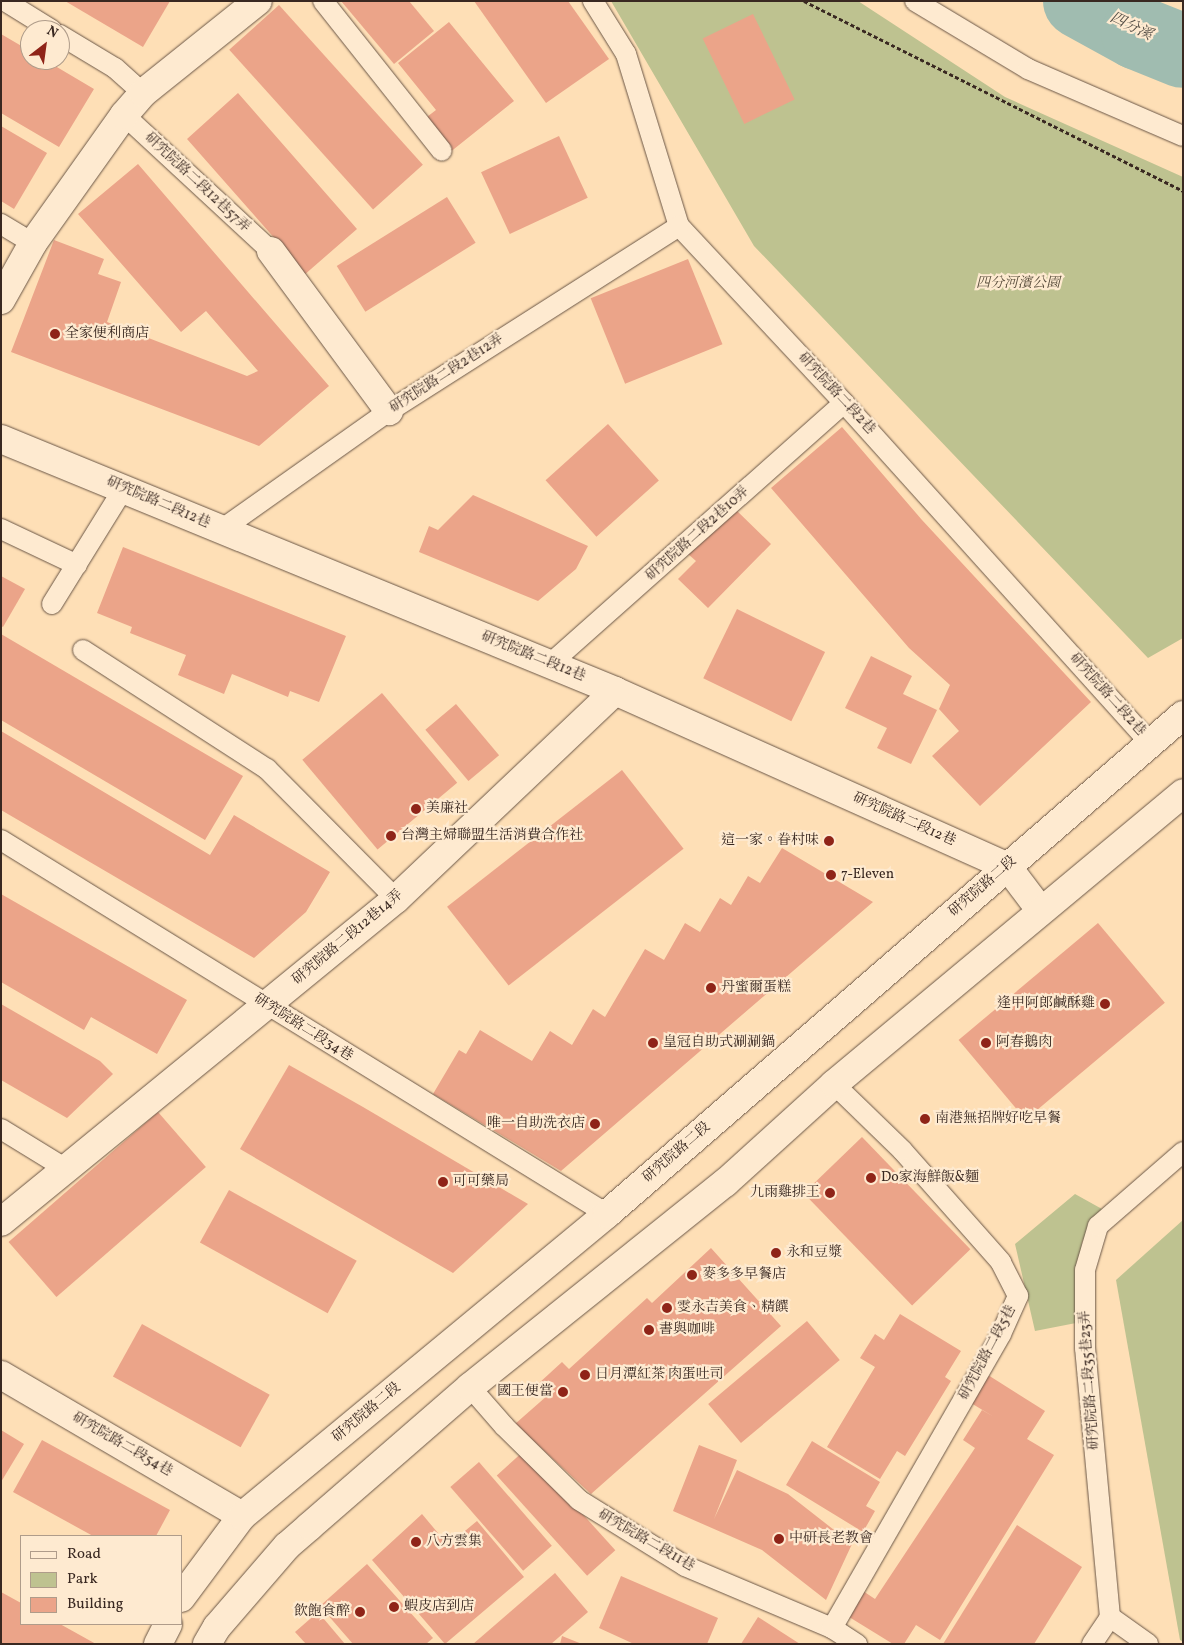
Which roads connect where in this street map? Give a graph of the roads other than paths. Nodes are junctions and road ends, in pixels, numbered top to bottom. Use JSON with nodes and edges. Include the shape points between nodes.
{"nodes":[{"id":1,"x":5,"y":1,"type":"edge"},
{"id":2,"x":258,"y":1,"type":"edge"},
{"id":3,"x":323,"y":1,"type":"edge"},
{"id":4,"x":593,"y":1,"type":"edge"},
{"id":5,"x":915,"y":1,"type":"edge"},
{"id":6,"x":36,"y":20,"type":"edge"},
{"id":7,"x":70,"y":41,"type":"edge"},
{"id":8,"x":143,"y":93,"type":"junction"},
{"id":9,"x":124,"y":115,"type":"junction"},
{"id":10,"x":1183,"y":136,"type":"edge"},
{"id":11,"x":442,"y":151,"type":"dead end"},
{"id":12,"x":1,"y":224,"type":"edge"},
{"id":13,"x":680,"y":226,"type":"junction"},
{"id":14,"x":33,"y":243,"type":"junction"},
{"id":15,"x":271,"y":251,"type":"joint"},
{"id":16,"x":1,"y":300,"type":"edge"},
{"id":17,"x":844,"y":403,"type":"junction"},
{"id":18,"x":389,"y":411,"type":"junction"},
{"id":19,"x":1,"y":439,"type":"edge"},
{"id":20,"x":124,"y":488,"type":"junction"},
{"id":21,"x":1,"y":529,"type":"edge"},
{"id":22,"x":220,"y":530,"type":"junction"},
{"id":23,"x":77,"y":565,"type":"junction"},
{"id":24,"x":52,"y":604,"type":"dead end"},
{"id":25,"x":82,"y":650,"type":"dead end"},
{"id":26,"x":550,"y":664,"type":"junction"},
{"id":27,"x":615,"y":691,"type":"junction"},
{"id":28,"x":1183,"y":715,"type":"edge"},
{"id":29,"x":1151,"y":744,"type":"junction"},
{"id":30,"x":1183,"y":793,"type":"edge"},
{"id":31,"x":1,"y":840,"type":"edge"},
{"id":32,"x":1007,"y":866,"type":"junction"},
{"id":33,"x":396,"y":899,"type":"junction"},
{"id":34,"x":1041,"y":911,"type":"junction"},
{"id":35,"x":266,"y":1006,"type":"junction"},
{"id":36,"x":834,"y":1084,"type":"junction"},
{"id":37,"x":1,"y":1129,"type":"edge"},
{"id":38,"x":1183,"y":1152,"type":"edge"},
{"id":39,"x":66,"y":1169,"type":"junction"},
{"id":40,"x":607,"y":1214,"type":"junction"},
{"id":41,"x":1,"y":1222,"type":"edge"},
{"id":42,"x":1,"y":1375,"type":"edge"},
{"id":43,"x":470,"y":1387,"type":"junction"},
{"id":44,"x":242,"y":1516,"type":"junction"},
{"id":45,"x":182,"y":1597,"type":"edge"},
{"id":46,"x":1110,"y":1617,"type":"junction"},
{"id":47,"x":168,"y":1625,"type":"edge"},
{"id":48,"x":832,"y":1628,"type":"junction"},
{"id":49,"x":158,"y":1644,"type":"edge"},
{"id":50,"x":208,"y":1644,"type":"edge"},
{"id":51,"x":857,"y":1644,"type":"edge"},
{"id":52,"x":1092,"y":1644,"type":"edge"},
{"id":53,"x":1148,"y":1644,"type":"edge"}],
"edges":[{"from":1,"to":6,"type":"lane"},
{"from":2,"to":8,"type":"street"},
{"from":3,"to":11,"type":"lane"},
{"from":4,"to":13,"type":"lane","name":"研究院路二段2巷","via":[[626,54]]},
{"from":5,"to":10,"type":"lane","via":[[1028,69]]},
{"from":7,"to":8,"type":"lane","via":[[115,68]]},
{"from":8,"to":9,"type":"street"},
{"from":9,"to":14,"type":"street"},
{"from":9,"to":15,"type":"lane","name":"研究院路二段12巷57弄"},
{"from":12,"to":14,"type":"lane"},
{"from":13,"to":17,"type":"lane","name":"研究院路二段2巷"},
{"from":13,"to":18,"type":"lane","name":"研究院路二段2巷12弄"},
{"from":14,"to":16,"type":"street"},
{"from":15,"to":18,"type":"street"},
{"from":17,"to":26,"type":"lane","name":"研究院路二段2巷10弄"},
{"from":17,"to":29,"type":"lane","name":"研究院路二段2巷"},
{"from":18,"to":22,"type":"lane","name":"研究院路二段2巷12弄"},
{"from":19,"to":20,"type":"street","name":"研究院路二段12巷"},
{"from":20,"to":22,"type":"street","name":"研究院路二段12巷"},
{"from":20,"to":23,"type":"lane"},
{"from":21,"to":23,"type":"lane"},
{"from":22,"to":26,"type":"street","name":"研究院路二段12巷"},
{"from":23,"to":24,"type":"lane"},
{"from":25,"to":33,"type":"lane","via":[[267,769]]},
{"from":26,"to":27,"type":"street","name":"研究院路二段12巷"},
{"from":27,"to":32,"type":"street","name":"研究院路二段12巷"},
{"from":27,"to":33,"type":"street","name":"研究院路二段12巷14弄"},
{"from":28,"to":29,"type":"street","name":"研究院路二段"},
{"from":29,"to":32,"type":"street","name":"研究院路二段"},
{"from":30,"to":34,"type":"street"},
{"from":31,"to":35,"type":"lane","name":"研究院路二段34巷"},
{"from":32,"to":34,"type":"street","name":"研究院路二段12巷"},
{"from":32,"to":40,"type":"street","name":"研究院路二段"},
{"from":33,"to":35,"type":"street","name":"研究院路二段12巷14弄"},
{"from":34,"to":36,"type":"street"},
{"from":35,"to":39,"type":"street","name":"研究院路二段12巷14弄"},
{"from":35,"to":40,"type":"lane","name":"研究院路二段34巷"},
{"from":36,"to":43,"type":"street","via":[[725,1183]]},
{"from":36,"to":48,"type":"lane","name":"研究院路二段5巷","via":[[902,1150],[1001,1262],[1018,1296],[1001,1334]]},
{"from":37,"to":39,"type":"lane"},
{"from":38,"to":46,"type":"lane","name":"研究院路二段35巷23弄","via":[[1098,1226],[1085,1268],[1085,1348]]},
{"from":39,"to":41,"type":"street","name":"研究院路二段12巷14弄"},
{"from":40,"to":44,"type":"street","name":"研究院路二段"},
{"from":42,"to":44,"type":"street","name":"研究院路二段54巷"},
{"from":43,"to":48,"type":"lane","name":"研究院路二段11巷","via":[[504,1426],[579,1500],[685,1566]]},
{"from":43,"to":50,"type":"street","via":[[286,1546],[217,1627]]},
{"from":44,"to":45,"type":"street","name":"研究院路二段"},
{"from":46,"to":52,"type":"lane"},
{"from":46,"to":53,"type":"lane"},
{"from":47,"to":49,"type":"street"},
{"from":48,"to":51,"type":"lane","name":"研究院路二段11巷"}]}
